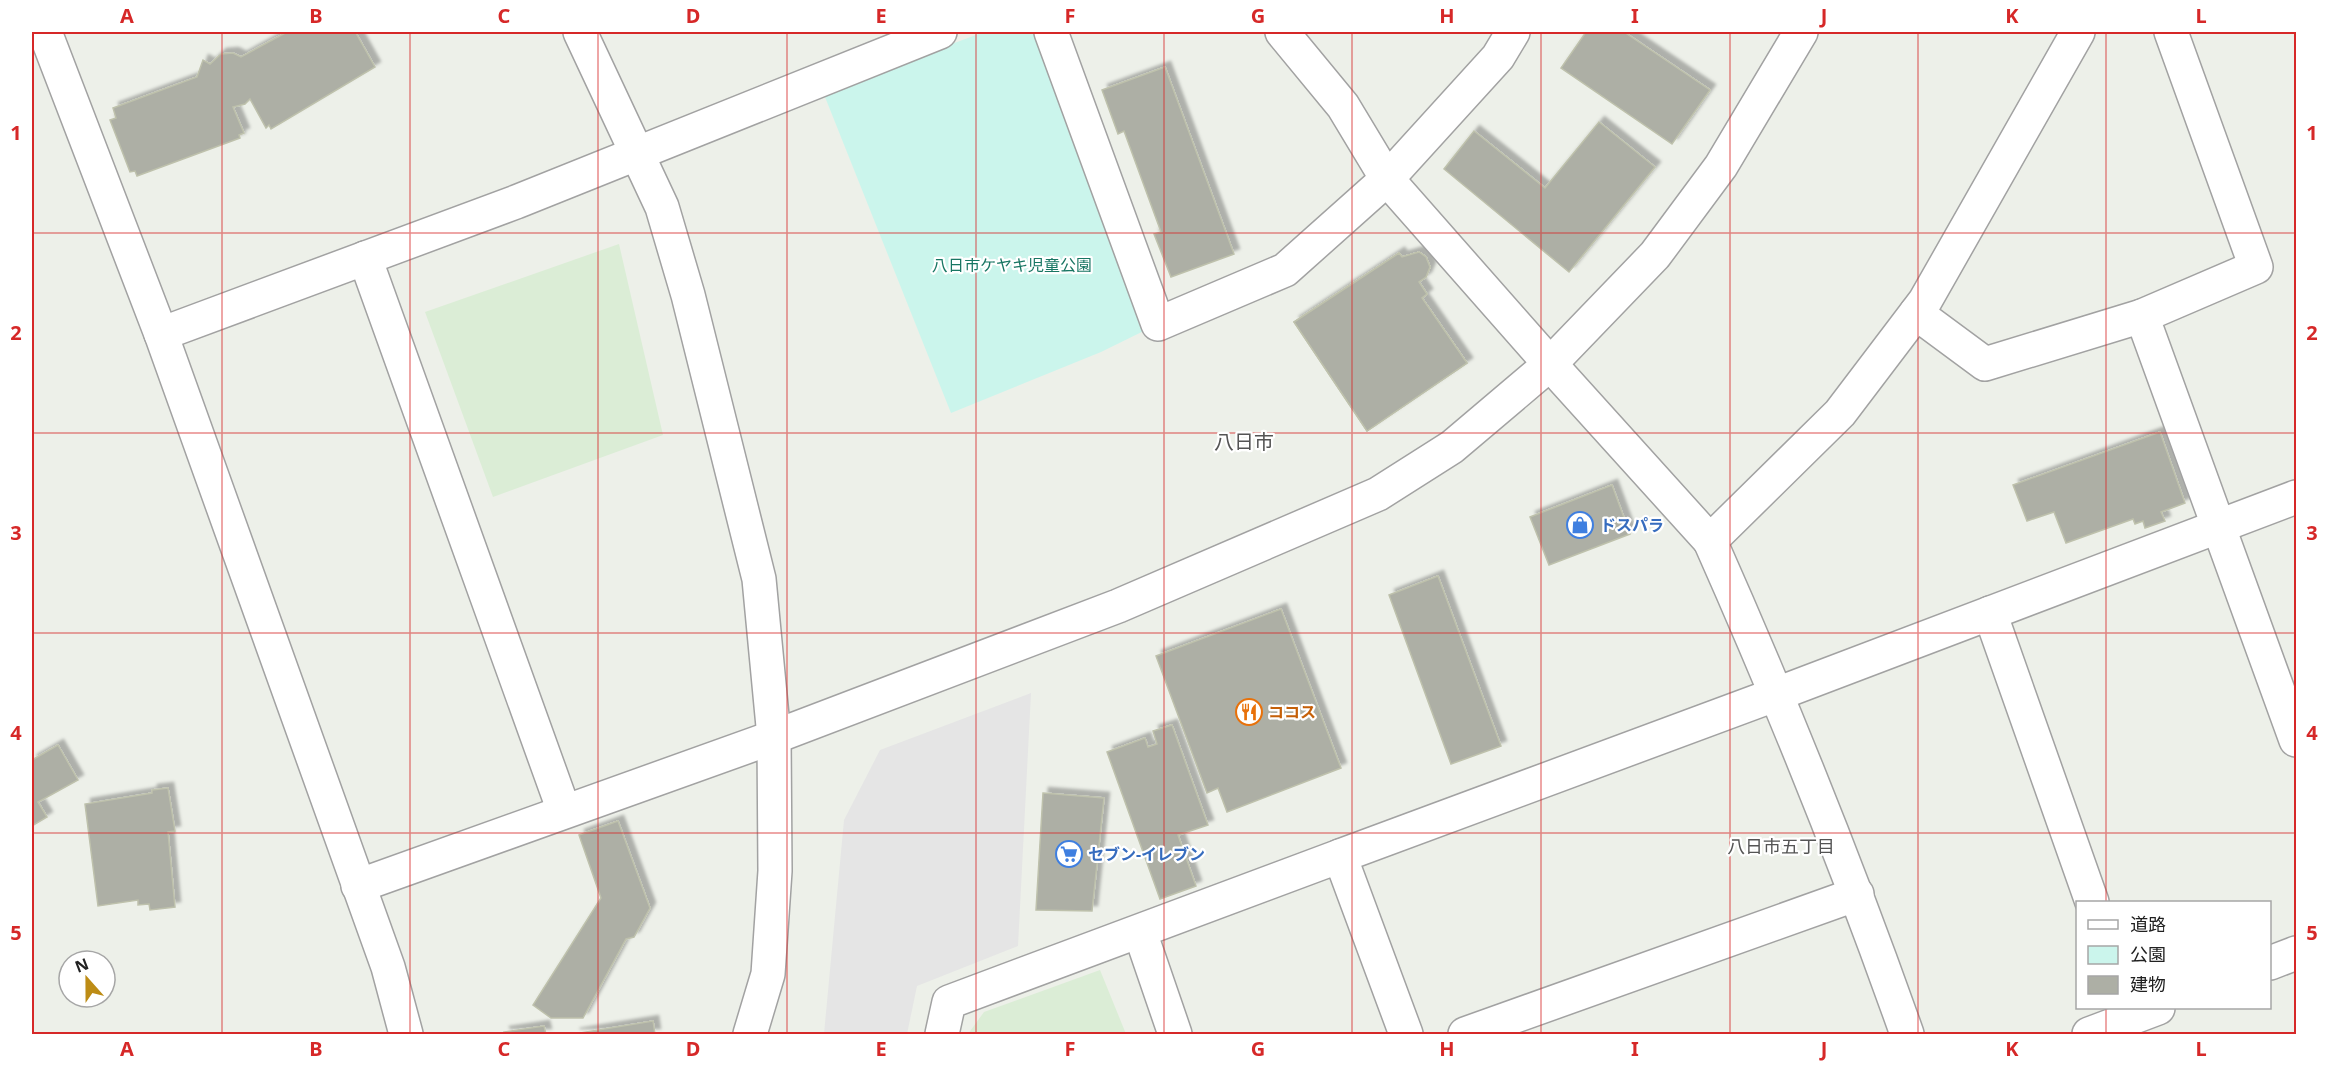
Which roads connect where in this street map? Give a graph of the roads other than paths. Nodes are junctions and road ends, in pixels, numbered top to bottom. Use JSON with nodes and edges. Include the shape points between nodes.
{"nodes":[{"id":1,"x":45,"y":32,"type":"edge"},
{"id":2,"x":580,"y":32,"type":"edge"},
{"id":3,"x":940,"y":32,"type":"edge"},
{"id":4,"x":1051,"y":32,"type":"edge"},
{"id":5,"x":1282,"y":32,"type":"edge"},
{"id":6,"x":1513,"y":32,"type":"edge"},
{"id":7,"x":1801,"y":32,"type":"edge"},
{"id":8,"x":2078,"y":32,"type":"edge"},
{"id":9,"x":2171,"y":32,"type":"edge"},
{"id":10,"x":639,"y":152,"type":"junction"},
{"id":11,"x":1387,"y":179,"type":"junction"},
{"id":12,"x":365,"y":258,"type":"junction"},
{"id":13,"x":1916,"y":313,"type":"junction"},
{"id":14,"x":2142,"y":316,"type":"junction"},
{"id":15,"x":161,"y":334,"type":"junction"},
{"id":16,"x":1550,"y":364,"type":"junction"},
{"id":17,"x":2296,"y":497,"type":"edge"},
{"id":18,"x":2220,"y":526,"type":"junction"},
{"id":19,"x":1710,"y":541,"type":"junction"},
{"id":20,"x":1990,"y":613,"type":"junction"},
{"id":21,"x":1778,"y":694,"type":"junction"},
{"id":22,"x":2293,"y":719,"type":"edge"},
{"id":23,"x":774,"y":737,"type":"junction"},
{"id":24,"x":564,"y":811,"type":"junction"},
{"id":25,"x":1340,"y":856,"type":"junction"},
{"id":26,"x":358,"y":886,"type":"junction"},
{"id":27,"x":1857,"y":894,"type":"junction"},
{"id":28,"x":2091,"y":901,"type":"edge"},
{"id":29,"x":1140,"y":932,"type":"junction"},
{"id":30,"x":2296,"y":952,"type":"edge"},
{"id":31,"x":2271,"y":963,"type":"edge"},
{"id":32,"x":2140,"y":1017,"type":"edge"},
{"id":33,"x":406,"y":1035,"type":"edge"},
{"id":34,"x":750,"y":1035,"type":"edge"},
{"id":35,"x":942,"y":1035,"type":"edge"},
{"id":36,"x":1175,"y":1035,"type":"edge"},
{"id":37,"x":1406,"y":1035,"type":"edge"},
{"id":38,"x":1465,"y":1035,"type":"edge"},
{"id":39,"x":1907,"y":1035,"type":"edge"},
{"id":40,"x":2089,"y":1035,"type":"edge"}],
"edges":[{"from":1,"to":15,"type":"street"},
{"from":2,"to":10,"type":"street"},
{"from":3,"to":10,"type":"street"},
{"from":4,"to":11,"type":"street","via":[[1158,324],[1285,270]]},
{"from":5,"to":11,"type":"street","via":[[1343,106]]},
{"from":6,"to":11,"type":"street","via":[[1498,57]]},
{"from":7,"to":16,"type":"street","via":[[1721,166],[1655,255]]},
{"from":8,"to":13,"type":"street"},
{"from":9,"to":14,"type":"street","via":[[2256,267]]},
{"from":10,"to":12,"type":"street"},
{"from":10,"to":23,"type":"street","via":[[662,207],[688,295],[759,579]]},
{"from":11,"to":16,"type":"street"},
{"from":12,"to":15,"type":"street"},
{"from":12,"to":24,"type":"street"},
{"from":13,"to":14,"type":"street","via":[[1985,364]]},
{"from":13,"to":19,"type":"street","via":[[1840,413]]},
{"from":14,"to":18,"type":"street"},
{"from":15,"to":26,"type":"street"},
{"from":16,"to":19,"type":"street"},
{"from":16,"to":23,"type":"street","via":[[1452,447],[1378,494],[1118,606]]},
{"from":17,"to":18,"type":"street"},
{"from":18,"to":20,"type":"street"},
{"from":18,"to":22,"type":"street"},
{"from":19,"to":21,"type":"street"},
{"from":20,"to":21,"type":"street"},
{"from":20,"to":28,"type":"street"},
{"from":21,"to":25,"type":"street"},
{"from":21,"to":27,"type":"street"},
{"from":23,"to":24,"type":"street"},
{"from":23,"to":34,"type":"street","via":[[775,871],[768,974]]},
{"from":24,"to":26,"type":"street"},
{"from":25,"to":29,"type":"street"},
{"from":25,"to":37,"type":"street"},
{"from":26,"to":33,"type":"street","via":[[388,967]]},
{"from":27,"to":38,"type":"street"},
{"from":27,"to":39,"type":"street"},
{"from":29,"to":35,"type":"street","via":[[949,1002]]},
{"from":29,"to":36,"type":"street"},
{"from":30,"to":31,"type":"street"},
{"from":32,"to":40,"type":"street"}]}
